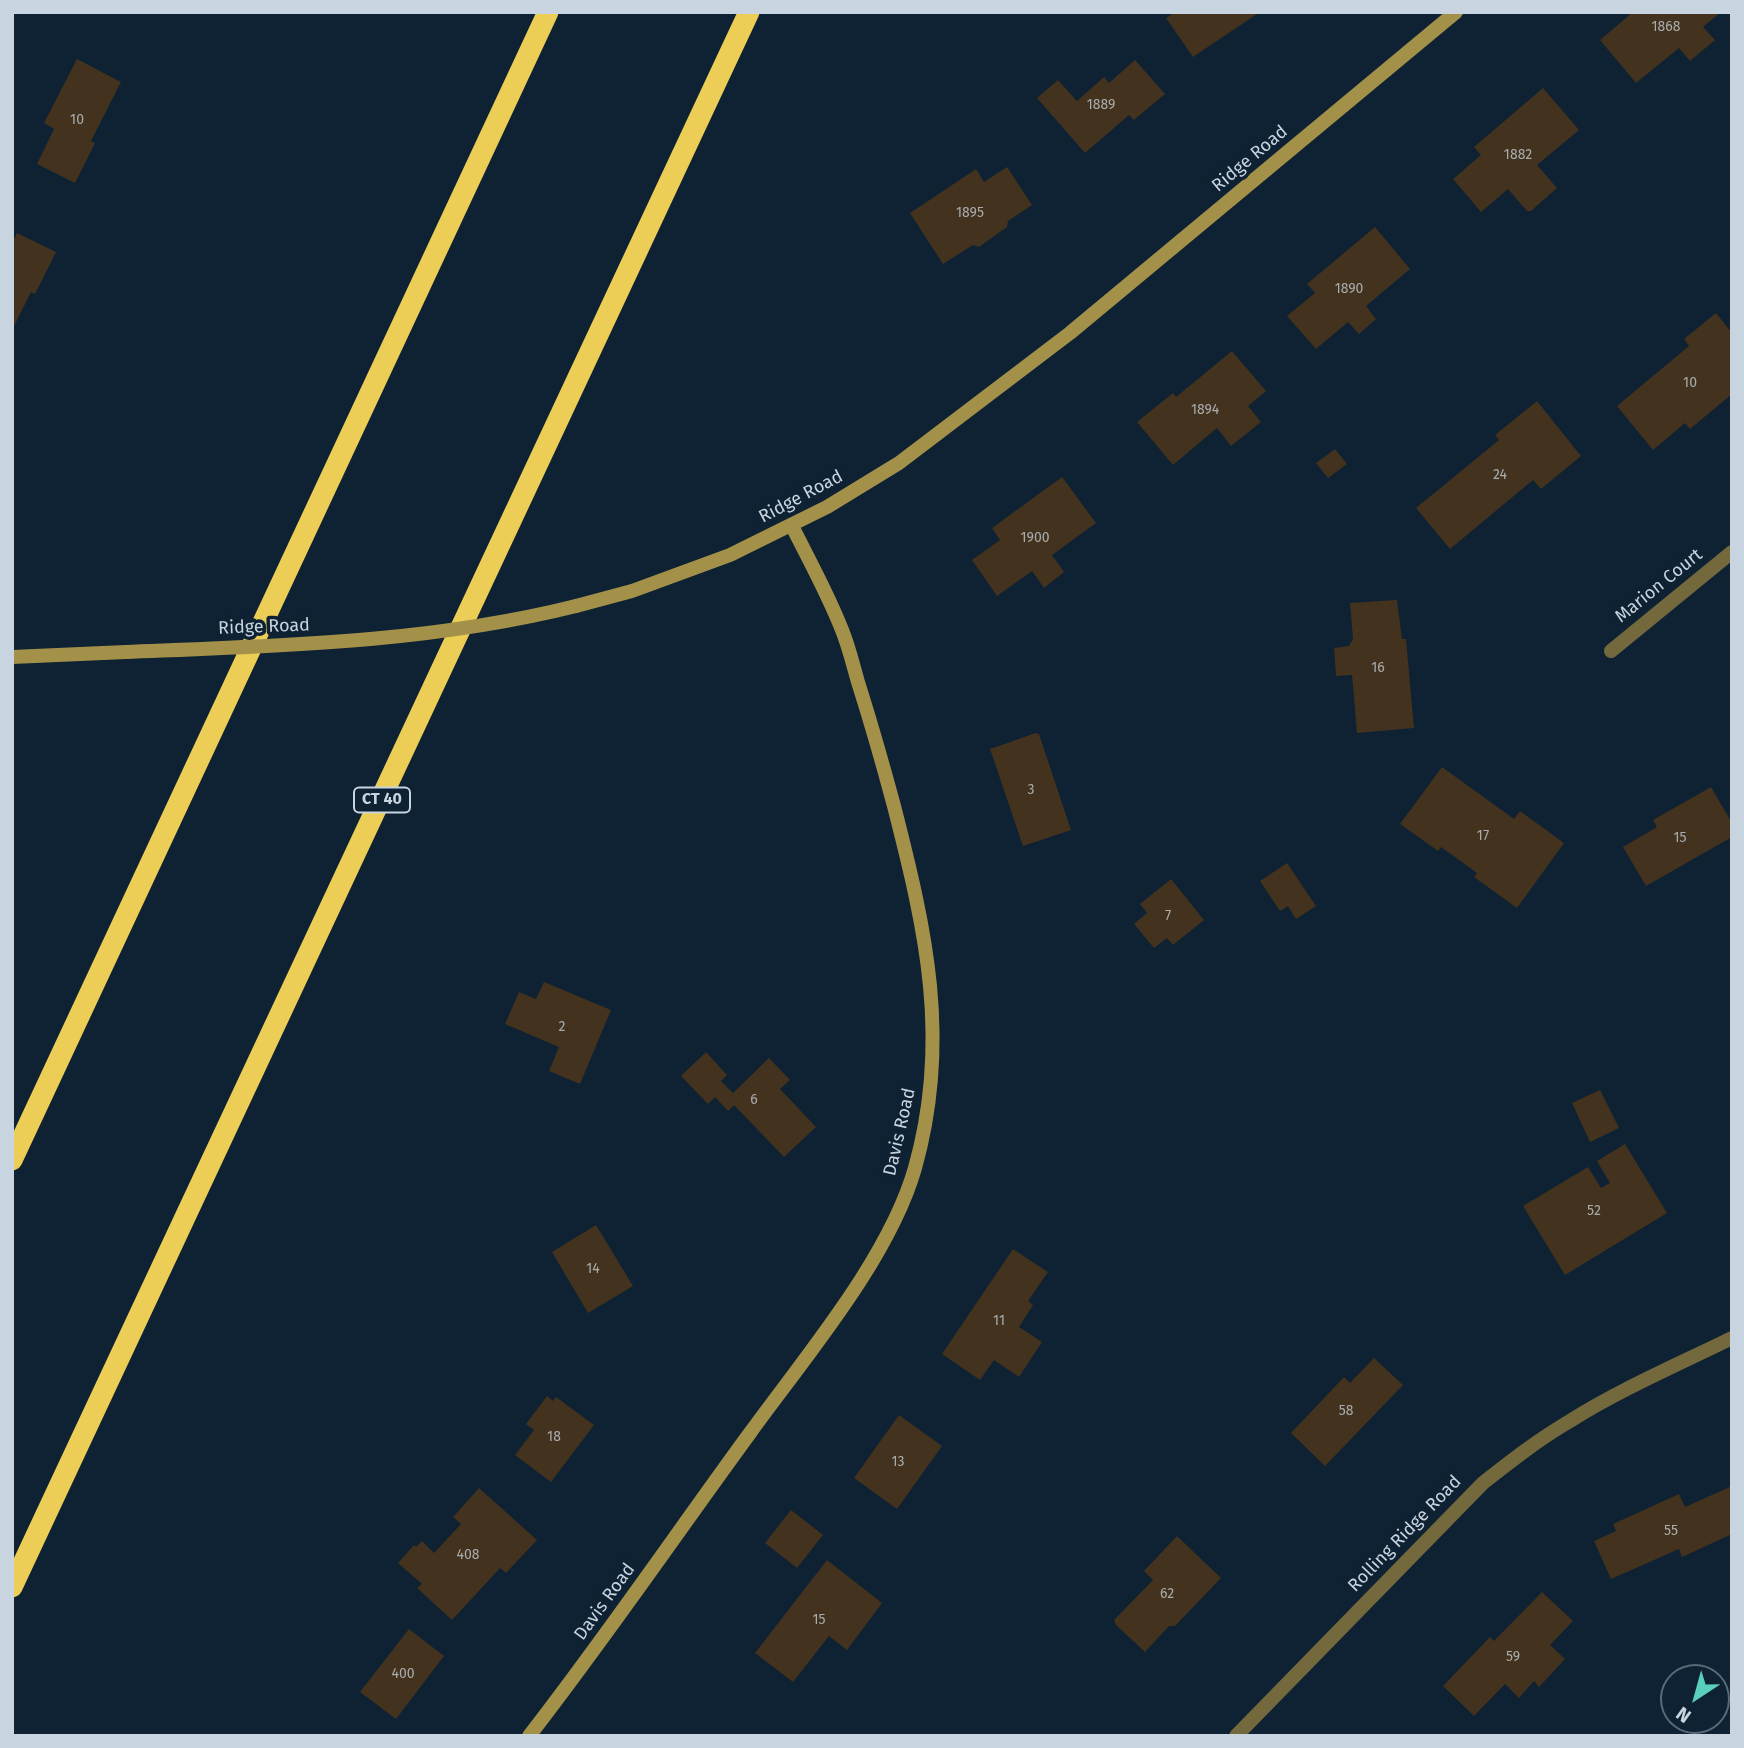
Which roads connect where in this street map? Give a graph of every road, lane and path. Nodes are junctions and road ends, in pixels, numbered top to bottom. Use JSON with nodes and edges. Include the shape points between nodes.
{"nodes":[{"id":1,"x":548,"y":12,"type":"edge"},
{"id":2,"x":749,"y":12,"type":"edge"},
{"id":3,"x":1457,"y":12,"type":"edge"},
{"id":4,"x":792,"y":526,"type":"junction"},
{"id":5,"x":1732,"y":552,"type":"edge"},
{"id":6,"x":1611,"y":650,"type":"dead end"},
{"id":7,"x":12,"y":657,"type":"edge"},
{"id":8,"x":12,"y":1160,"type":"edge"},
{"id":9,"x":1732,"y":1338,"type":"edge"},
{"id":10,"x":12,"y":1587,"type":"edge"},
{"id":11,"x":529,"y":1736,"type":"edge"},
{"id":12,"x":1236,"y":1736,"type":"edge"}],
"edges":[{"from":1,"to":8,"type":"highway"},
{"from":2,"to":10,"type":"highway","number":"CT 40"},
{"from":3,"to":4,"type":"main road","name":"Ridge Road","via":[[968,412],[899,463]]},
{"from":4,"to":7,"type":"main road","name":"Ridge Road","bridge":true,"via":[[682,574],[494,625],[302,645]]},
{"from":4,"to":11,"type":"main road","name":"Davis Road","via":[[842,631],[915,890],[933,1010],[934,1052],[925,1126],[895,1218],[839,1311]]},
{"from":5,"to":6,"type":"street","name":"Marion Court"},
{"from":9,"to":12,"type":"street","name":"Rolling Ridge Road","via":[[1560,1427],[1483,1483]]}]}
